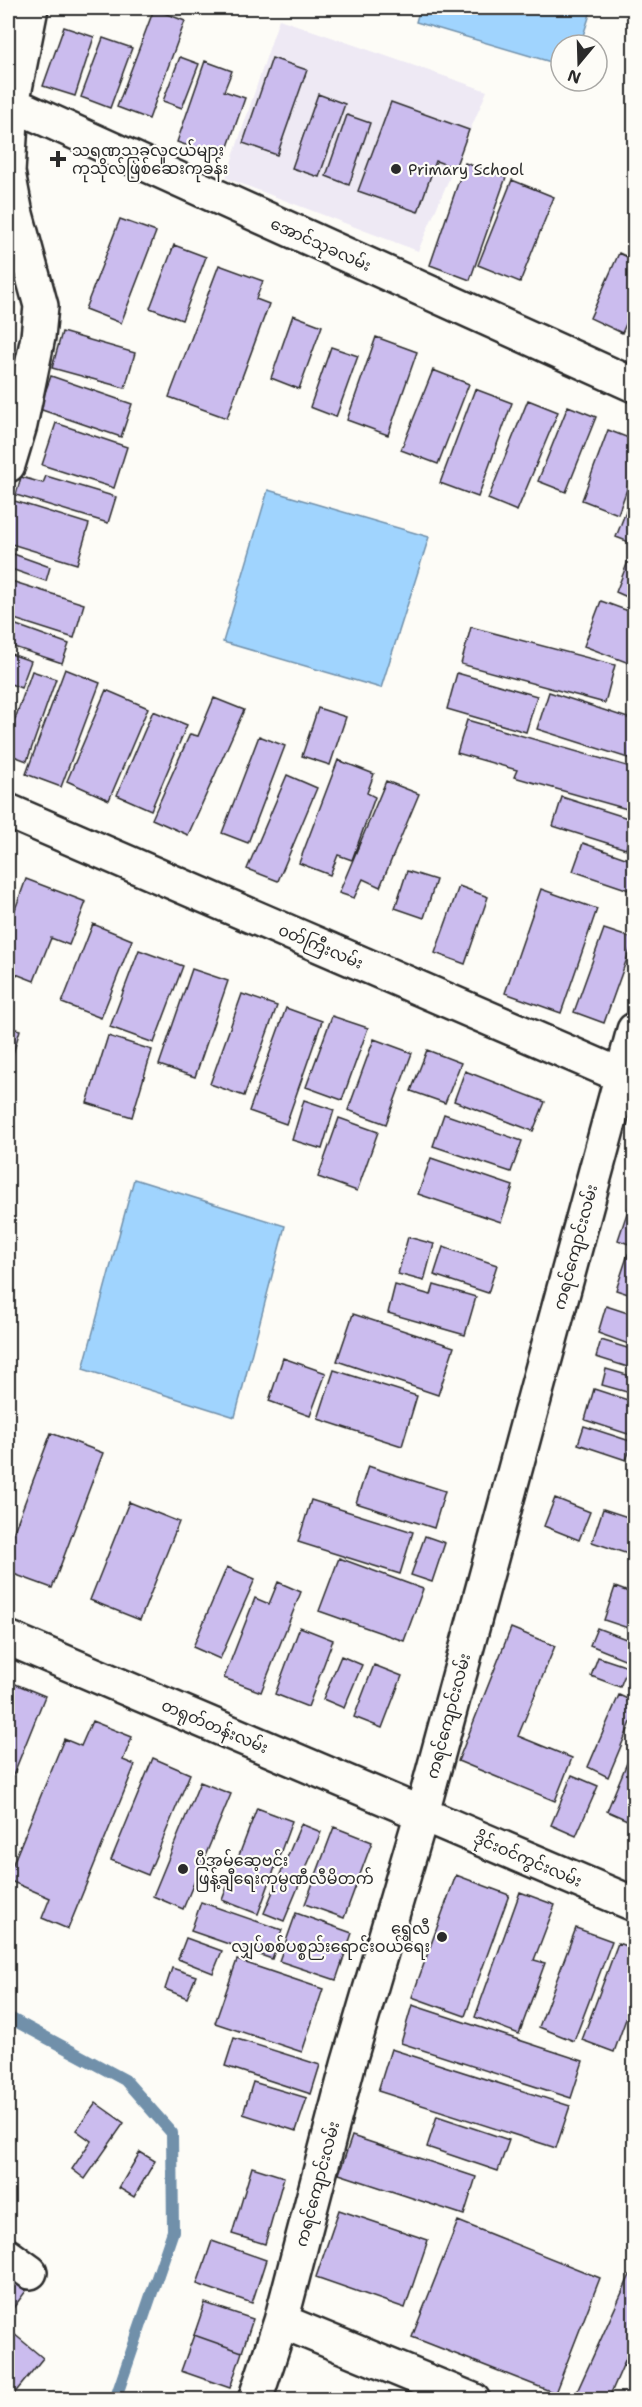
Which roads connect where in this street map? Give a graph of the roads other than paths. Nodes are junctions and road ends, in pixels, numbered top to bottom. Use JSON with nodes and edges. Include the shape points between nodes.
{"nodes":[{"id":1,"x":32,"y":8,"type":"edge"},
{"id":2,"x":10,"y":103,"type":"edge"},
{"id":3,"x":634,"y":385,"type":"edge"},
{"id":4,"x":8,"y":465,"type":"edge"},
{"id":5,"x":8,"y":811,"type":"edge"},
{"id":6,"x":634,"y":1030,"type":"edge"},
{"id":7,"x":628,"y":1078,"type":"edge"},
{"id":8,"x":8,"y":1638,"type":"edge"},
{"id":9,"x":422,"y":1814,"type":"junction"},
{"id":10,"x":634,"y":1904,"type":"edge"},
{"id":11,"x":281,"y":2320,"type":"junction"},
{"id":12,"x":255,"y":2400,"type":"edge"},
{"id":13,"x":473,"y":2400,"type":"edge"}],
"edges":[{"from":1,"to":2,"type":"street"},
{"from":2,"to":3,"type":"street","name":"အောင်သုခလမ်း"},
{"from":2,"to":4,"type":"street","via":[[8,172],[41,306],[20,425]]},
{"from":5,"to":7,"type":"street","name":"၀တ်ကြီးလမ်း"},
{"from":6,"to":7,"type":"street","name":"ကရင်ကျောင်းလမ်း"},
{"from":7,"to":9,"type":"street","name":"ကရင်ကျောင်းလမ်း"},
{"from":8,"to":9,"type":"street","name":"တရုတ်တန်းလမ်း"},
{"from":9,"to":10,"type":"street","name":"ဒိုင်းဝင်ကွင်းလမ်း"},
{"from":9,"to":11,"type":"street","name":"ကရင်ကျောင်းလမ်း","via":[[348,2065]]},
{"from":11,"to":12,"type":"street","name":"ကရင်ကျောင်းလမ်း"},
{"from":11,"to":13,"type":"street"}]}
